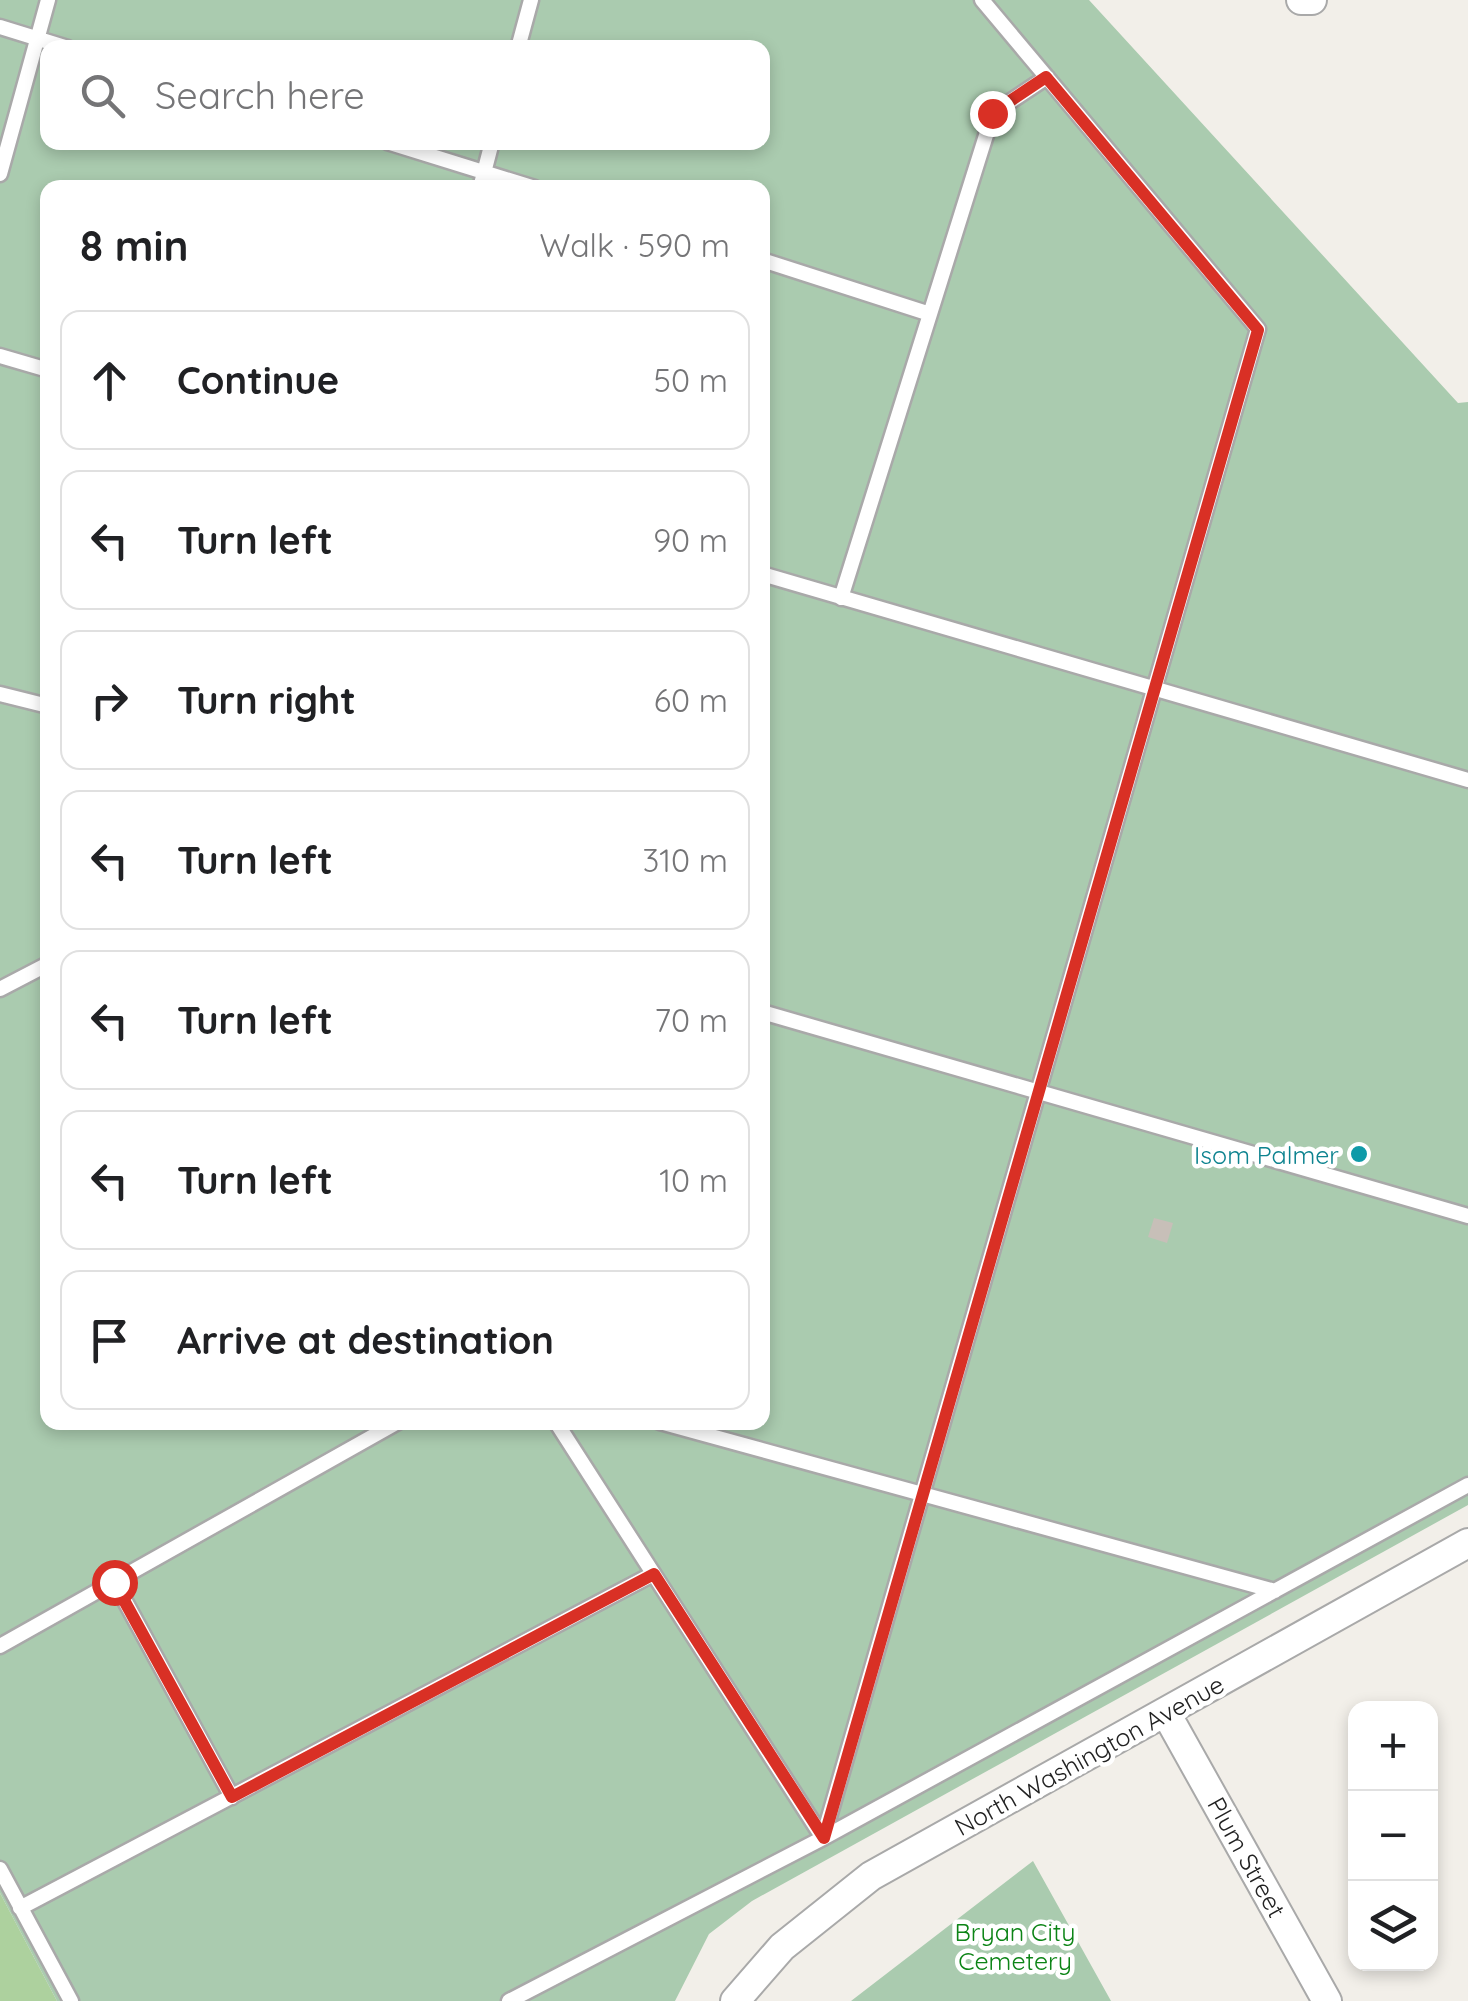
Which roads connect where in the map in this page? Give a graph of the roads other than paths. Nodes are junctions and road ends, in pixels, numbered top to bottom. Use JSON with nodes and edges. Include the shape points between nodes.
{"nodes":[{"id":1,"x":48,"y":0,"type":"edge"},
{"id":2,"x":531,"y":0,"type":"edge"},
{"id":3,"x":982,"y":0,"type":"edge"},
{"id":4,"x":1301,"y":0,"type":"edge"},
{"id":5,"x":1312,"y":0,"type":"edge"},
{"id":6,"x":0,"y":27,"type":"edge"},
{"id":7,"x":38,"y":38,"type":"junction"},
{"id":8,"x":44,"y":40,"type":"edge"},
{"id":9,"x":520,"y":40,"type":"edge"},
{"id":10,"x":1046,"y":77,"type":"junction"},
{"id":11,"x":413,"y":150,"type":"edge"},
{"id":12,"x":490,"y":150,"type":"edge"},
{"id":13,"x":484,"y":172,"type":"junction"},
{"id":14,"x":0,"y":174,"type":"edge"},
{"id":15,"x":482,"y":180,"type":"edge"},
{"id":16,"x":510,"y":180,"type":"edge"},
{"id":17,"x":770,"y":263,"type":"edge"},
{"id":18,"x":930,"y":314,"type":"junction"},
{"id":19,"x":0,"y":356,"type":"edge"},
{"id":20,"x":40,"y":368,"type":"edge"},
{"id":21,"x":770,"y":576,"type":"edge"},
{"id":22,"x":841,"y":598,"type":"junction"},
{"id":23,"x":1152,"y":687,"type":"junction"},
{"id":24,"x":0,"y":694,"type":"edge"},
{"id":25,"x":40,"y":704,"type":"edge"},
{"id":26,"x":1468,"y":780,"type":"edge"},
{"id":27,"x":40,"y":968,"type":"edge"},
{"id":28,"x":0,"y":989,"type":"edge"},
{"id":29,"x":770,"y":1014,"type":"edge"},
{"id":30,"x":1036,"y":1094,"type":"junction"},
{"id":31,"x":1468,"y":1216,"type":"edge"},
{"id":32,"x":384,"y":1430,"type":"edge"},
{"id":33,"x":561,"y":1430,"type":"edge"},
{"id":34,"x":689,"y":1430,"type":"edge"},
{"id":35,"x":1468,"y":1485,"type":"edge"},
{"id":36,"x":922,"y":1494,"type":"junction"},
{"id":37,"x":1468,"y":1543,"type":"edge"},
{"id":38,"x":654,"y":1574,"type":"junction"},
{"id":39,"x":114,"y":1582,"type":"junction"},
{"id":40,"x":1274,"y":1591,"type":"junction"},
{"id":41,"x":0,"y":1646,"type":"edge"},
{"id":42,"x":1166,"y":1713,"type":"junction"},
{"id":43,"x":232,"y":1797,"type":"junction"},
{"id":44,"x":824,"y":1838,"type":"junction"},
{"id":45,"x":0,"y":1870,"type":"edge"},
{"id":46,"x":20,"y":1908,"type":"junction"},
{"id":47,"x":71,"y":2001,"type":"edge"},
{"id":48,"x":509,"y":2001,"type":"edge"},
{"id":49,"x":735,"y":2001,"type":"edge"},
{"id":50,"x":1328,"y":2001,"type":"edge"}],
"edges":[{"from":1,"to":7,"type":"lane"},
{"from":2,"to":9,"type":"lane"},
{"from":3,"to":10,"type":"lane"},
{"from":4,"to":5,"type":"street"},
{"from":6,"to":7,"type":"lane"},
{"from":7,"to":8,"type":"lane"},
{"from":7,"to":14,"type":"lane"},
{"from":10,"to":18,"type":"lane","via":[[992,113]]},
{"from":10,"to":23,"type":"lane","via":[[1258,330]]},
{"from":11,"to":13,"type":"lane"},
{"from":12,"to":13,"type":"lane"},
{"from":13,"to":15,"type":"lane"},
{"from":13,"to":16,"type":"lane"},
{"from":17,"to":18,"type":"lane"},
{"from":18,"to":22,"type":"lane"},
{"from":19,"to":20,"type":"lane"},
{"from":21,"to":22,"type":"lane"},
{"from":22,"to":23,"type":"lane"},
{"from":23,"to":26,"type":"lane"},
{"from":23,"to":30,"type":"lane"},
{"from":24,"to":25,"type":"lane"},
{"from":27,"to":28,"type":"lane"},
{"from":29,"to":30,"type":"lane"},
{"from":30,"to":31,"type":"lane"},
{"from":30,"to":36,"type":"lane"},
{"from":32,"to":39,"type":"lane"},
{"from":33,"to":38,"type":"lane"},
{"from":34,"to":36,"type":"lane"},
{"from":35,"to":40,"type":"lane"},
{"from":36,"to":40,"type":"lane"},
{"from":36,"to":44,"type":"lane"},
{"from":37,"to":42,"type":"street","name":"North Washington Avenue"},
{"from":38,"to":43,"type":"lane"},
{"from":38,"to":44,"type":"lane"},
{"from":39,"to":41,"type":"lane"},
{"from":39,"to":43,"type":"lane"},
{"from":40,"to":44,"type":"lane"},
{"from":42,"to":49,"type":"street","name":"North Washington Avenue","via":[[871,1876],[782,1947]]},
{"from":42,"to":50,"type":"street","name":"Plum Street"},
{"from":43,"to":46,"type":"lane"},
{"from":44,"to":48,"type":"lane"},
{"from":45,"to":46,"type":"lane"},
{"from":46,"to":47,"type":"lane"}]}
